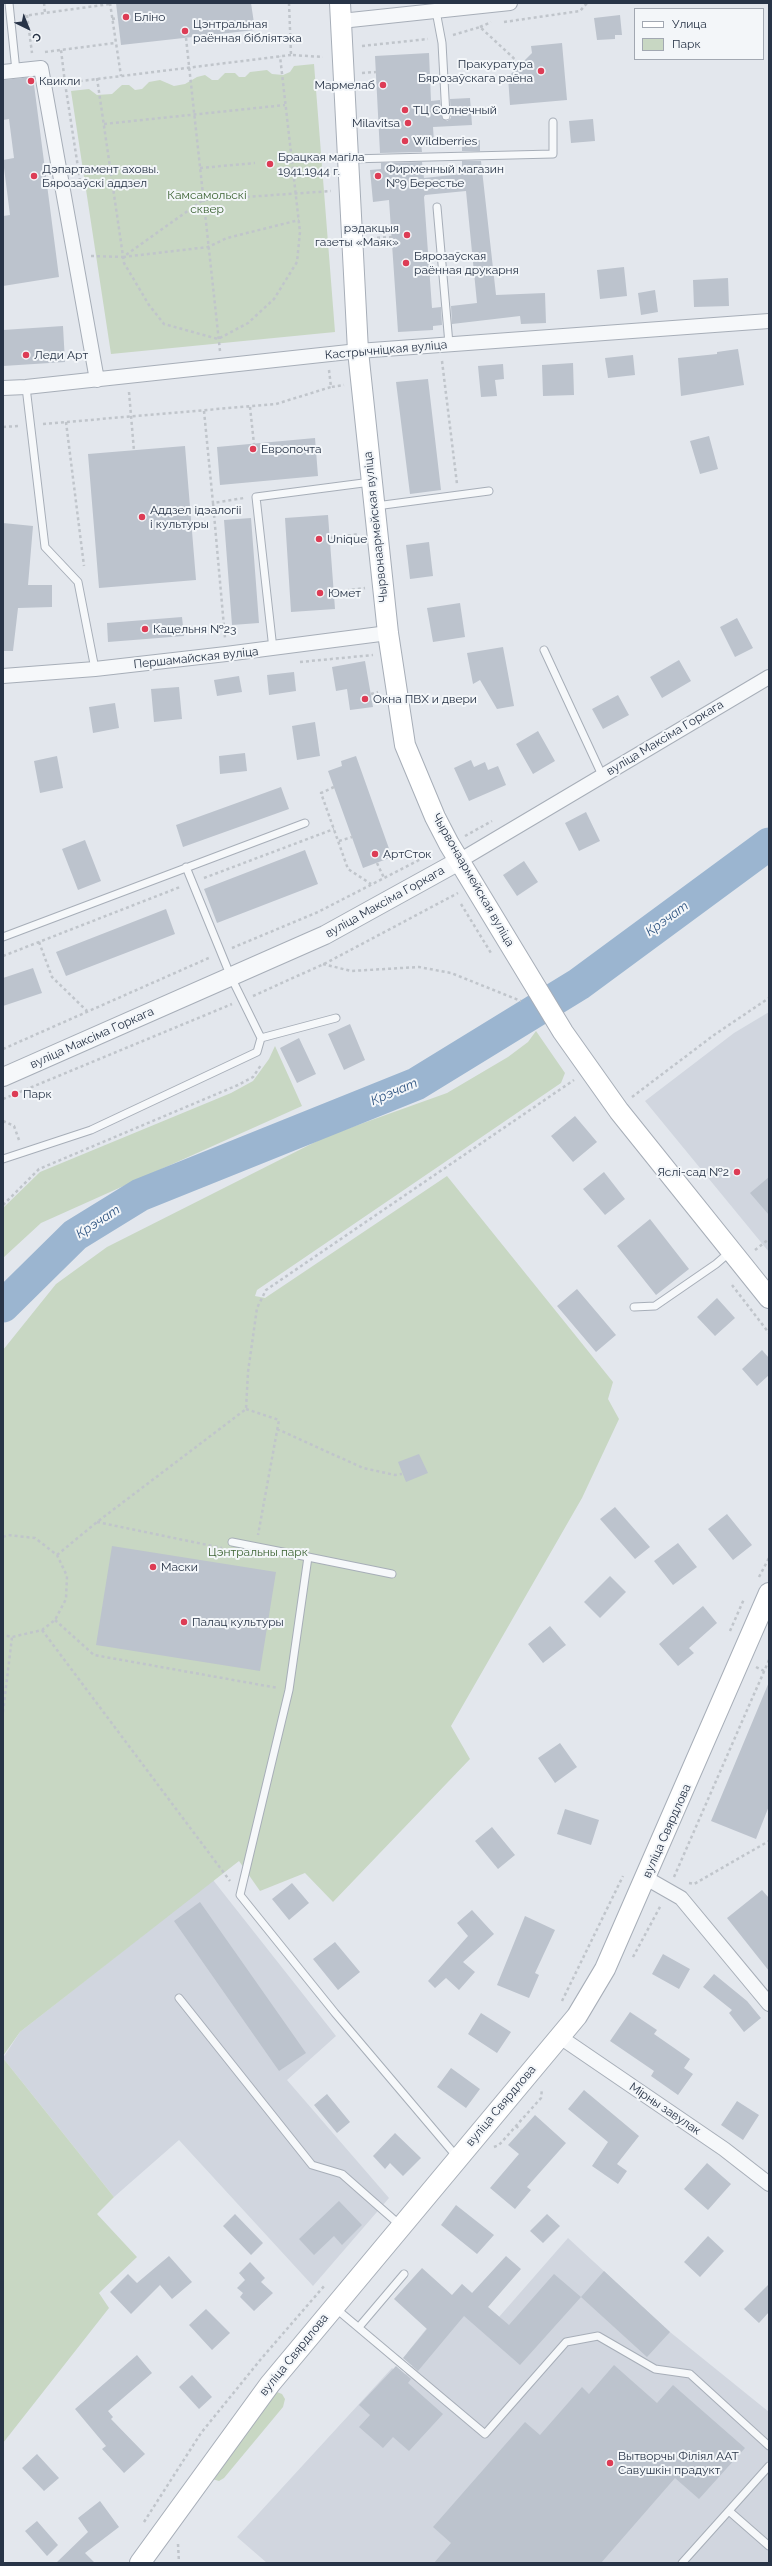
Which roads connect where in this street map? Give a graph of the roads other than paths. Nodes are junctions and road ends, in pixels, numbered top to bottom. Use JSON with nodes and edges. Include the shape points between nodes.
{"nodes":[{"id":1,"x":9,"y":3,"type":"edge"},
{"id":2,"x":510,"y":3,"type":"edge"},
{"id":3,"x":436,"y":11,"type":"junction"},
{"id":4,"x":341,"y":12,"type":"edge"},
{"id":5,"x":9,"y":72,"type":"edge"},
{"id":6,"x":446,"y":116,"type":"dead end"},
{"id":7,"x":553,"y":122,"type":"dead end"},
{"id":8,"x":347,"y":159,"type":"junction"},
{"id":9,"x":437,"y":207,"type":"dead end"},
{"id":10,"x":769,"y":321,"type":"edge"},
{"id":11,"x":449,"y":344,"type":"junction"},
{"id":12,"x":358,"y":351,"type":"junction"},
{"id":13,"x":97,"y":380,"type":"junction"},
{"id":14,"x":26,"y":387,"type":"junction"},
{"id":15,"x":3,"y":388,"type":"edge"},
{"id":16,"x":371,"y":482,"type":"junction"},
{"id":17,"x":489,"y":491,"type":"dead end"},
{"id":18,"x":374,"y":507,"type":"junction"},
{"id":19,"x":388,"y":633,"type":"junction"},
{"id":20,"x":274,"y":649,"type":"junction"},
{"id":21,"x":544,"y":650,"type":"dead end"},
{"id":22,"x":95,"y":669,"type":"junction"},
{"id":23,"x":3,"y":676,"type":"edge"},
{"id":24,"x":769,"y":677,"type":"edge"},
{"id":25,"x":602,"y":775,"type":"junction"},
{"id":26,"x":305,"y":823,"type":"dead end"},
{"id":27,"x":459,"y":861,"type":"junction"},
{"id":28,"x":186,"y":868,"type":"junction"},
{"id":29,"x":3,"y":937,"type":"edge"},
{"id":30,"x":231,"y":977,"type":"junction"},
{"id":31,"x":336,"y":1018,"type":"dead end"},
{"id":32,"x":261,"y":1038,"type":"junction"},
{"id":33,"x":3,"y":1077,"type":"edge"},
{"id":34,"x":3,"y":1159,"type":"edge"},
{"id":35,"x":731,"y":1251,"type":"junction"},
{"id":36,"x":769,"y":1298,"type":"edge"},
{"id":37,"x":634,"y":1307,"type":"dead end"},
{"id":38,"x":232,"y":1542,"type":"dead end"},
{"id":39,"x":308,"y":1558,"type":"junction"},
{"id":40,"x":392,"y":1574,"type":"dead end"},
{"id":41,"x":763,"y":1587,"type":"edge"},
{"id":42,"x":646,"y":1878,"type":"junction"},
{"id":43,"x":179,"y":1998,"type":"dead end"},
{"id":44,"x":769,"y":2004,"type":"edge"},
{"id":45,"x":560,"y":2037,"type":"junction"},
{"id":46,"x":458,"y":2158,"type":"junction"},
{"id":47,"x":769,"y":2184,"type":"edge"},
{"id":48,"x":401,"y":2226,"type":"junction"},
{"id":49,"x":404,"y":2274,"type":"dead end"},
{"id":50,"x":333,"y":2306,"type":"junction"},
{"id":51,"x":359,"y":2327,"type":"junction"},
{"id":52,"x":769,"y":2446,"type":"edge"},
{"id":53,"x":769,"y":2466,"type":"edge"},
{"id":54,"x":729,"y":2511,"type":"junction"},
{"id":55,"x":769,"y":2546,"type":"edge"},
{"id":56,"x":140,"y":2563,"type":"edge"},
{"id":57,"x":682,"y":2563,"type":"edge"}],
"edges":[{"from":1,"to":5,"type":"lane","via":[[14,55]]},
{"from":2,"to":3,"type":"street"},
{"from":3,"to":4,"type":"street"},
{"from":3,"to":6,"type":"lane","via":[[442,43]]},
{"from":4,"to":8,"type":"main road","name":"Чырвонаармейская вуліца"},
{"from":5,"to":13,"type":"street","via":[[40,68]]},
{"from":7,"to":8,"type":"lane","via":[[553,154]]},
{"from":8,"to":12,"type":"main road","name":"Чырвонаармейская вуліца"},
{"from":9,"to":11,"type":"lane"},
{"from":10,"to":11,"type":"street","name":"Кастрычніцкая вуліца"},
{"from":11,"to":12,"type":"street","name":"Кастрычніцкая вуліца"},
{"from":12,"to":13,"type":"street","name":"Кастрычніцкая вуліца"},
{"from":12,"to":16,"type":"main road","name":"Чырвонаармейская вуліца"},
{"from":13,"to":14,"type":"street","name":"Кастрычніцкая вуліца"},
{"from":14,"to":15,"type":"street","name":"Кастрычніцкая вуліца"},
{"from":14,"to":22,"type":"lane","via":[[45,547],[78,582]]},
{"from":16,"to":18,"type":"main road","name":"Чырвонаармейская вуліца"},
{"from":16,"to":20,"type":"lane","via":[[256,497]]},
{"from":17,"to":18,"type":"lane"},
{"from":18,"to":19,"type":"main road","name":"Чырвонаармейская вуліца"},
{"from":19,"to":20,"type":"street","name":"Першамайская вуліца"},
{"from":19,"to":27,"type":"main road","name":"Чырвонаармейская вуліца","via":[[405,745],[435,817]]},
{"from":20,"to":22,"type":"street","name":"Першамайская вуліца"},
{"from":21,"to":25,"type":"lane"},
{"from":22,"to":23,"type":"street","name":"Першамайская вуліца"},
{"from":24,"to":25,"type":"street","name":"вуліца Максіма Горкага"},
{"from":25,"to":27,"type":"street","name":"вуліца Максіма Горкага"},
{"from":26,"to":28,"type":"lane"},
{"from":27,"to":30,"type":"street","name":"вуліца Максіма Горкага","via":[[325,935]]},
{"from":27,"to":35,"type":"main road","name":"Чырвонаармейская вуліца","via":[[563,1032],[619,1112]]},
{"from":28,"to":29,"type":"lane"},
{"from":28,"to":30,"type":"lane"},
{"from":30,"to":32,"type":"lane"},
{"from":30,"to":33,"type":"street","name":"вуліца Максіма Горкага"},
{"from":31,"to":32,"type":"lane"},
{"from":32,"to":34,"type":"lane","via":[[257,1052],[91,1130]]},
{"from":35,"to":36,"type":"main road","name":"Чырвонаармейская вуліца"},
{"from":35,"to":37,"type":"lane","via":[[655,1306]]},
{"from":38,"to":39,"type":"lane"},
{"from":39,"to":40,"type":"lane"},
{"from":39,"to":46,"type":"lane","via":[[289,1690],[240,1895],[335,2013]]},
{"from":41,"to":42,"type":"main road","name":"вуліца Свярдлова"},
{"from":42,"to":44,"type":"street","via":[[681,1898]]},
{"from":42,"to":45,"type":"main road","name":"вуліца Свярдлова","via":[[605,1969],[577,2016]]},
{"from":43,"to":48,"type":"lane","via":[[312,2165],[342,2174]]},
{"from":45,"to":46,"type":"main road","name":"вуліца Свярдлова"},
{"from":45,"to":47,"type":"street","name":"Мірны завулак","via":[[724,2149]]},
{"from":46,"to":48,"type":"main road","name":"вуліца Свярдлова"},
{"from":48,"to":50,"type":"main road","name":"вуліца Свярдлова"},
{"from":49,"to":51,"type":"lane"},
{"from":50,"to":51,"type":"lane"},
{"from":50,"to":56,"type":"main road","name":"вуліца Свярдлова","via":[[270,2384]]},
{"from":51,"to":52,"type":"lane","via":[[485,2434],[566,2342],[598,2336],[655,2369],[690,2374]]},
{"from":53,"to":54,"type":"lane"},
{"from":54,"to":55,"type":"lane"},
{"from":54,"to":57,"type":"lane"}]}
